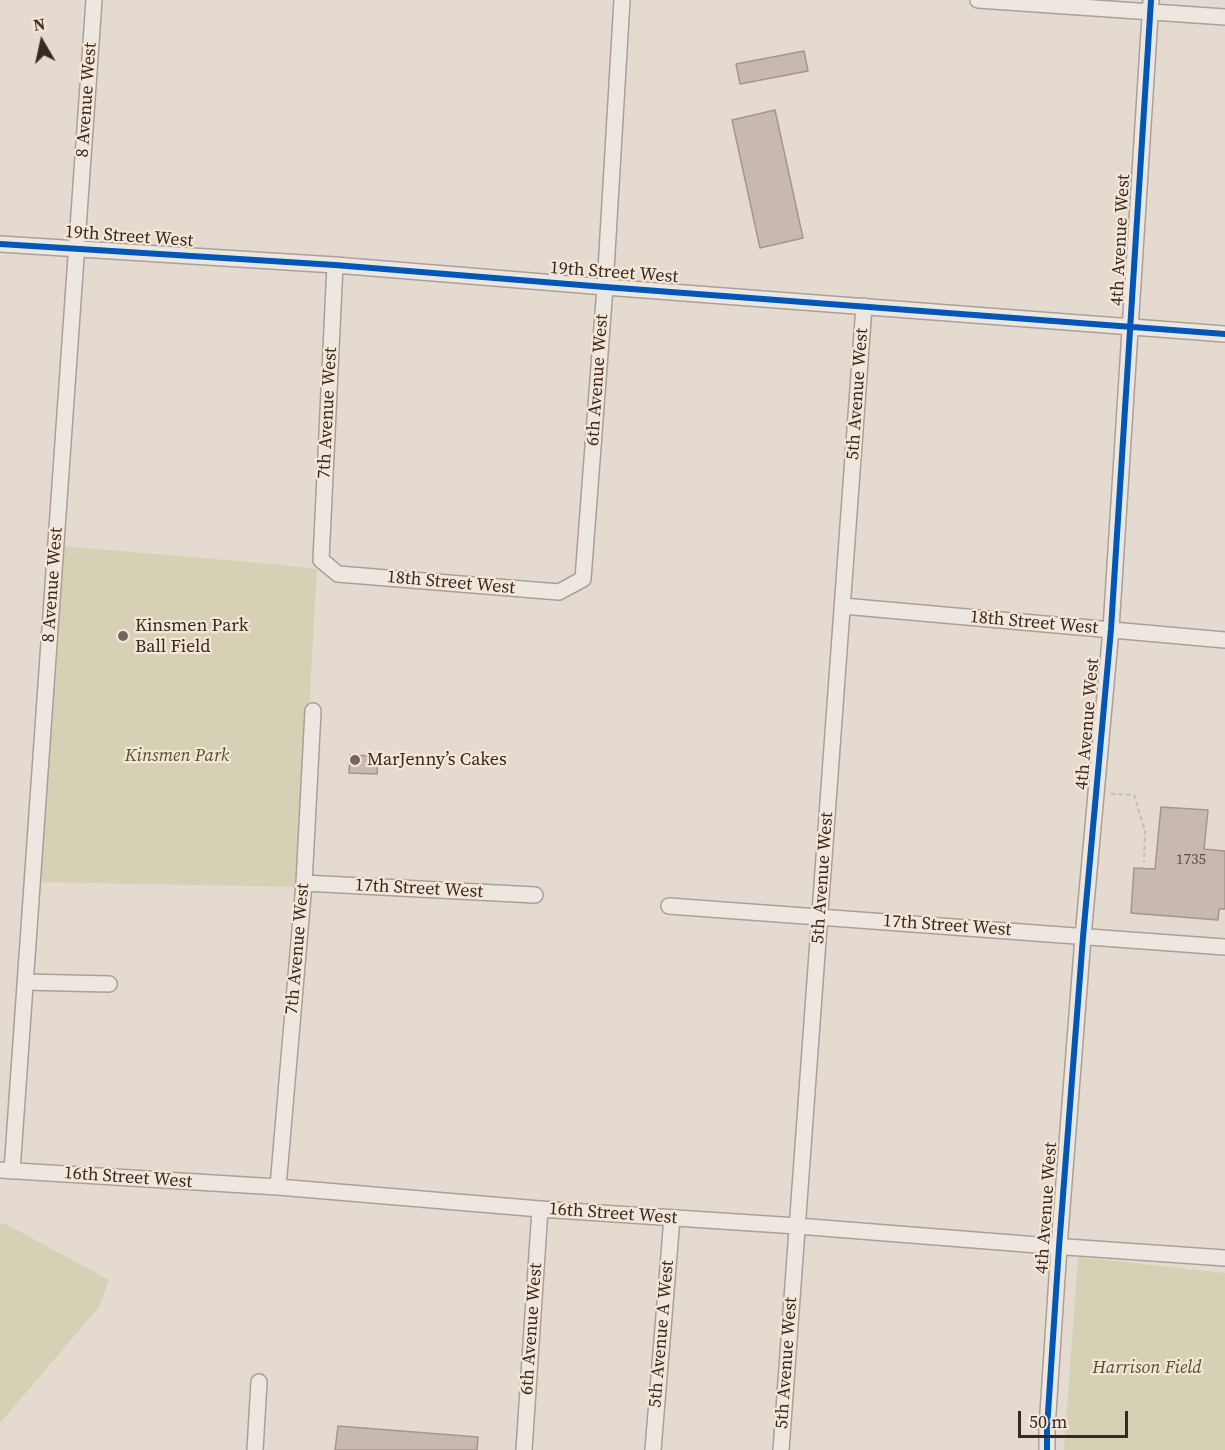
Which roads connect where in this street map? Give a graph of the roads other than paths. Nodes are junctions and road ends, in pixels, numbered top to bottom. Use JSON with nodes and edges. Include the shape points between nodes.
{"nodes":[{"id":1,"x":94,"y":0,"type":"edge"},
{"id":2,"x":622,"y":0,"type":"edge"},
{"id":3,"x":978,"y":0,"type":"edge"},
{"id":4,"x":1151,"y":6,"type":"edge"},
{"id":5,"x":1225,"y":17,"type":"edge"},
{"id":6,"x":0,"y":244,"type":"edge"},
{"id":7,"x":76,"y":249,"type":"junction"},
{"id":8,"x":336,"y":265,"type":"junction"},
{"id":9,"x":605,"y":287,"type":"junction"},
{"id":10,"x":864,"y":306,"type":"junction"},
{"id":11,"x":1131,"y":327,"type":"junction"},
{"id":12,"x":1225,"y":334,"type":"edge"},
{"id":13,"x":321,"y":560,"type":"joint"},
{"id":14,"x":583,"y":579,"type":"joint"},
{"id":15,"x":843,"y":606,"type":"junction"},
{"id":16,"x":1111,"y":629,"type":"junction"},
{"id":17,"x":1225,"y":640,"type":"edge"},
{"id":18,"x":313,"y":711,"type":"dead end"},
{"id":19,"x":304,"y":883,"type":"junction"},
{"id":20,"x":535,"y":895,"type":"dead end"},
{"id":21,"x":669,"y":906,"type":"dead end"},
{"id":22,"x":820,"y":917,"type":"junction"},
{"id":23,"x":1083,"y":937,"type":"junction"},
{"id":24,"x":1225,"y":947,"type":"edge"},
{"id":25,"x":25,"y":982,"type":"junction"},
{"id":26,"x":109,"y":984,"type":"dead end"},
{"id":27,"x":6,"y":1170,"type":"edge"},
{"id":28,"x":278,"y":1187,"type":"junction"},
{"id":29,"x":540,"y":1209,"type":"junction"},
{"id":30,"x":672,"y":1218,"type":"junction"},
{"id":31,"x":797,"y":1226,"type":"junction"},
{"id":32,"x":1059,"y":1247,"type":"junction"},
{"id":33,"x":1225,"y":1258,"type":"edge"},
{"id":34,"x":259,"y":1382,"type":"dead end"},
{"id":35,"x":255,"y":1450,"type":"edge"},
{"id":36,"x":524,"y":1450,"type":"edge"},
{"id":37,"x":653,"y":1450,"type":"edge"},
{"id":38,"x":781,"y":1450,"type":"edge"},
{"id":39,"x":1047,"y":1450,"type":"edge"}],
"edges":[{"from":1,"to":7,"type":"street","name":"8 Avenue West"},
{"from":2,"to":9,"type":"street","name":"6th Avenue West"},
{"from":3,"to":4,"type":"street"},
{"from":4,"to":5,"type":"street"},
{"from":4,"to":11,"type":"street","name":"4th Avenue West"},
{"from":6,"to":7,"type":"street","name":"19th Street West"},
{"from":7,"to":8,"type":"street","name":"19th Street West"},
{"from":7,"to":25,"type":"street","name":"8 Avenue West"},
{"from":8,"to":9,"type":"street","name":"19th Street West"},
{"from":8,"to":13,"type":"street","name":"7th Avenue West"},
{"from":9,"to":10,"type":"street","name":"19th Street West"},
{"from":9,"to":14,"type":"street","name":"6th Avenue West"},
{"from":10,"to":11,"type":"street","name":"19th Street West"},
{"from":10,"to":15,"type":"street","name":"5th Avenue West"},
{"from":11,"to":12,"type":"street","name":"19th Street West"},
{"from":11,"to":16,"type":"street","name":"4th Avenue West"},
{"from":13,"to":14,"type":"street","name":"18th Street West","via":[[338,574],[559,592]]},
{"from":15,"to":16,"type":"street","name":"18th Street West"},
{"from":15,"to":22,"type":"street","name":"5th Avenue West"},
{"from":16,"to":17,"type":"street","name":"18th Street West"},
{"from":16,"to":23,"type":"street","name":"4th Avenue West"},
{"from":18,"to":19,"type":"street","name":"7th Avenue West"},
{"from":19,"to":20,"type":"street","name":"17th Street West"},
{"from":19,"to":28,"type":"street","name":"7th Avenue West"},
{"from":21,"to":22,"type":"street","name":"17th Street West"},
{"from":22,"to":23,"type":"street","name":"17th Street West"},
{"from":22,"to":31,"type":"street","name":"5th Avenue West"},
{"from":23,"to":24,"type":"street","name":"17th Street West"},
{"from":23,"to":32,"type":"street","name":"4th Avenue West"},
{"from":25,"to":26,"type":"street"},
{"from":25,"to":27,"type":"street","name":"8 Avenue West"},
{"from":27,"to":28,"type":"street","name":"16th Street West"},
{"from":28,"to":29,"type":"street","name":"16th Street West"},
{"from":29,"to":30,"type":"street","name":"16th Street West"},
{"from":29,"to":36,"type":"street","name":"6th Avenue West"},
{"from":30,"to":31,"type":"street","name":"16th Street West"},
{"from":30,"to":37,"type":"street","name":"5th Avenue A West"},
{"from":31,"to":32,"type":"street","name":"16th Street West"},
{"from":31,"to":38,"type":"street","name":"5th Avenue West"},
{"from":32,"to":33,"type":"street","name":"16th Street West"},
{"from":32,"to":39,"type":"street","name":"4th Avenue West"},
{"from":34,"to":35,"type":"street"}]}
